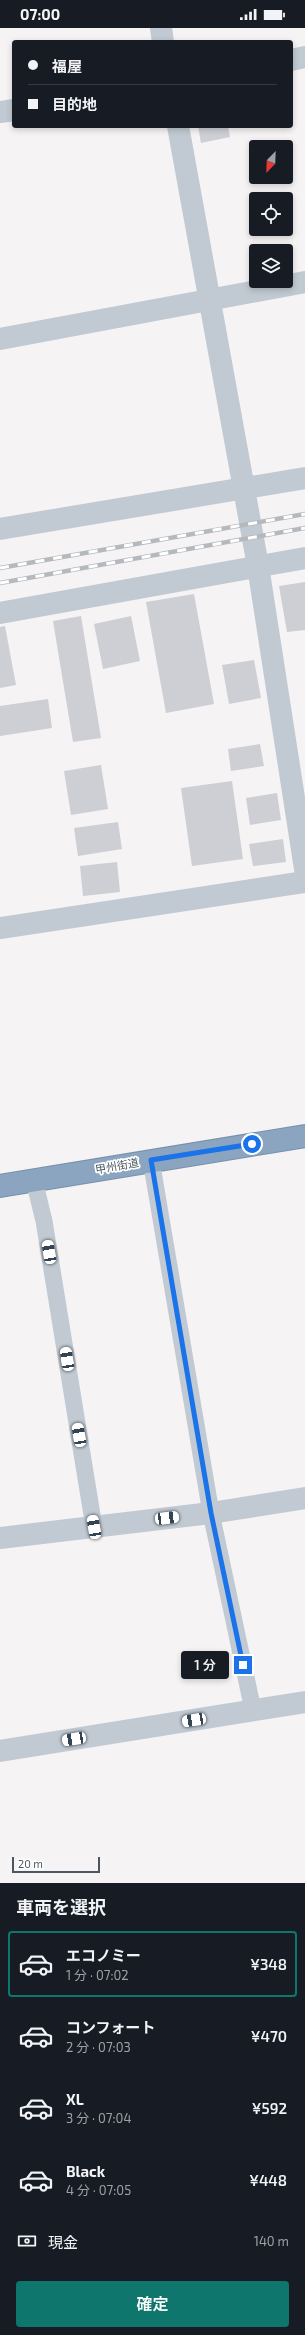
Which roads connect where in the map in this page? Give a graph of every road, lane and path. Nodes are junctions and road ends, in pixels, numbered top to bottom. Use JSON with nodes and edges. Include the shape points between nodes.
{"nodes":[{"id":1,"x":160,"y":28,"type":"edge"},
{"id":2,"x":163,"y":40,"type":"edge"},
{"id":3,"x":305,"y":57,"type":"edge"},
{"id":4,"x":293,"y":60,"type":"edge"},
{"id":5,"x":12,"y":110,"type":"edge"},
{"id":6,"x":0,"y":112,"type":"edge"},
{"id":7,"x":178,"y":128,"type":"edge"},
{"id":8,"x":305,"y":282,"type":"edge"},
{"id":9,"x":210,"y":300,"type":"junction"},
{"id":10,"x":0,"y":339,"type":"edge"},
{"id":11,"x":305,"y":478,"type":"edge"},
{"id":12,"x":244,"y":490,"type":"junction"},
{"id":13,"x":0,"y":529,"type":"edge"},
{"id":14,"x":305,"y":558,"type":"edge"},
{"id":15,"x":258,"y":566,"type":"junction"},
{"id":16,"x":0,"y":613,"type":"edge"},
{"id":17,"x":305,"y":869,"type":"edge"},
{"id":18,"x":305,"y":882,"type":"edge"},
{"id":19,"x":0,"y":928,"type":"edge"},
{"id":20,"x":305,"y":1136,"type":"edge"},
{"id":21,"x":151,"y":1160,"type":"junction"},
{"id":22,"x":34,"y":1180,"type":"junction"},
{"id":23,"x":0,"y":1186,"type":"edge"},
{"id":24,"x":305,"y":1498,"type":"edge"},
{"id":25,"x":211,"y":1513,"type":"junction"},
{"id":26,"x":94,"y":1527,"type":"junction"},
{"id":27,"x":0,"y":1538,"type":"edge"},
{"id":28,"x":305,"y":1702,"type":"edge"},
{"id":29,"x":253,"y":1710,"type":"junction"},
{"id":30,"x":0,"y":1751,"type":"edge"}],
"edges":[{"from":1,"to":2,"type":"street"},
{"from":3,"to":4,"type":"street"},
{"from":5,"to":6,"type":"street"},
{"from":7,"to":9,"type":"street"},
{"from":8,"to":9,"type":"street"},
{"from":9,"to":10,"type":"street"},
{"from":9,"to":12,"type":"street"},
{"from":11,"to":12,"type":"street"},
{"from":12,"to":13,"type":"street"},
{"from":12,"to":15,"type":"street"},
{"from":14,"to":15,"type":"street"},
{"from":15,"to":16,"type":"street"},
{"from":15,"to":17,"type":"street"},
{"from":18,"to":19,"type":"street"},
{"from":20,"to":21,"type":"highway","name":"甲州街道"},
{"from":21,"to":22,"type":"highway","name":"甲州街道"},
{"from":21,"to":25,"type":"lane"},
{"from":22,"to":23,"type":"highway","name":"甲州街道"},
{"from":22,"to":26,"type":"lane","via":[[44,1221]]},
{"from":24,"to":25,"type":"street"},
{"from":25,"to":26,"type":"street"},
{"from":25,"to":29,"type":"lane"},
{"from":26,"to":27,"type":"street"},
{"from":28,"to":29,"type":"street"},
{"from":29,"to":30,"type":"street"}]}
